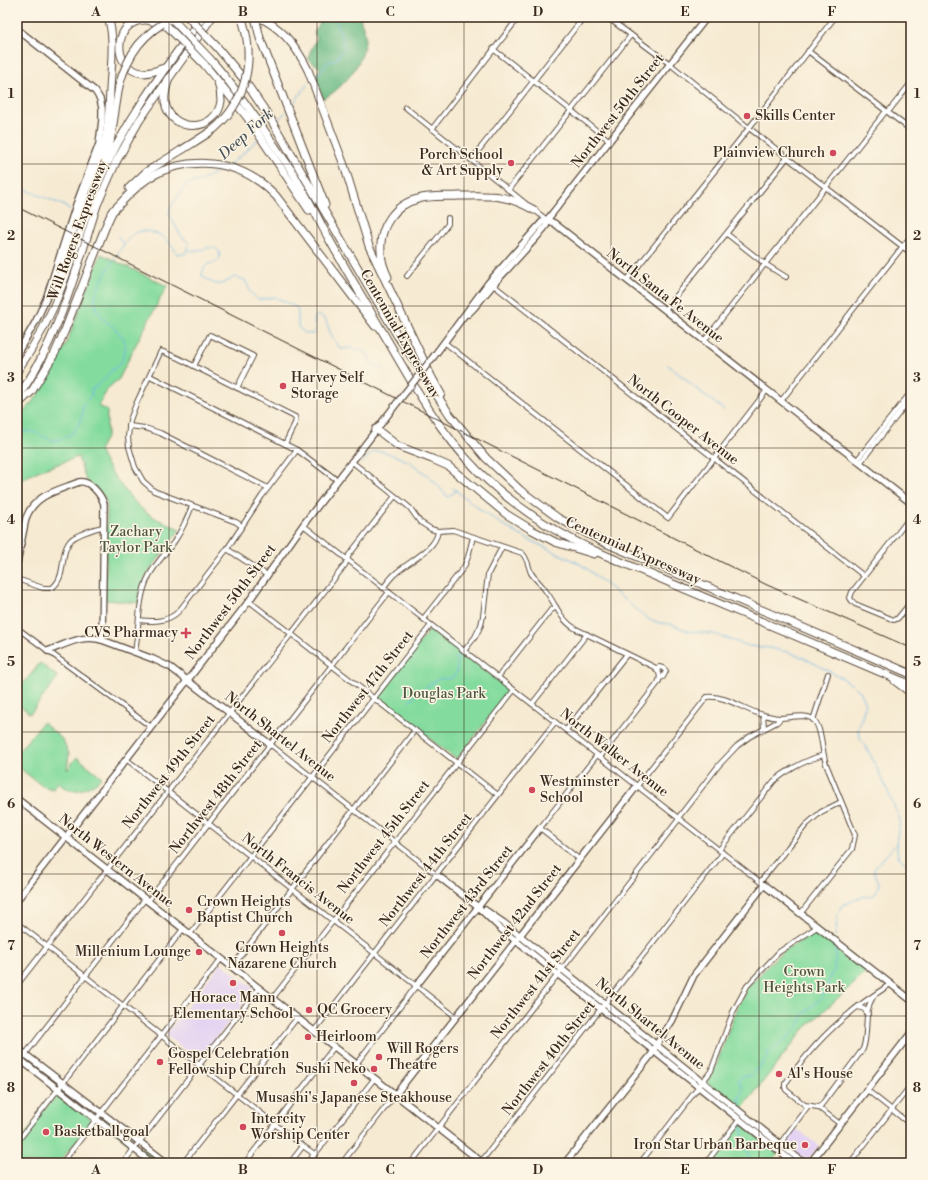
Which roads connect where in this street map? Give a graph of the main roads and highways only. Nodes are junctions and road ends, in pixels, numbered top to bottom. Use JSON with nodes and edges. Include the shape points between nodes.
{"nodes":[{"id":1,"x":108,"y":17,"type":"edge"},
{"id":2,"x":157,"y":17,"type":"edge"},
{"id":3,"x":188,"y":17,"type":"edge"},
{"id":4,"x":203,"y":17,"type":"edge"},
{"id":5,"x":212,"y":17,"type":"edge"},
{"id":6,"x":255,"y":17,"type":"edge"},
{"id":7,"x":258,"y":17,"type":"edge"},
{"id":8,"x":172,"y":18,"type":"edge"},
{"id":9,"x":242,"y":19,"type":"edge"},
{"id":10,"x":168,"y":27,"type":"junction"},
{"id":11,"x":167,"y":67,"type":"junction"},
{"id":12,"x":169,"y":77,"type":"junction"},
{"id":13,"x":218,"y":80,"type":"junction"},
{"id":14,"x":97,"y":186,"type":"junction"},
{"id":15,"x":534,"y":210,"type":"road end"},
{"id":16,"x":111,"y":213,"type":"junction"},
{"id":17,"x":333,"y":226,"type":"junction"},
{"id":18,"x":330,"y":240,"type":"junction"},
{"id":19,"x":52,"y":309,"type":"junction"},
{"id":20,"x":408,"y":328,"type":"junction"},
{"id":21,"x":394,"y":351,"type":"junction"},
{"id":22,"x":17,"y":371,"type":"edge"},
{"id":23,"x":17,"y":398,"type":"edge"},
{"id":24,"x":17,"y":405,"type":"edge"},
{"id":25,"x":459,"y":426,"type":"junction"},
{"id":26,"x":378,"y":427,"type":"road end"},
{"id":27,"x":635,"y":567,"type":"junction"},
{"id":28,"x":884,"y":673,"type":"junction"},
{"id":29,"x":911,"y":674,"type":"edge"},
{"id":30,"x":911,"y":685,"type":"edge"},
{"id":31,"x":911,"y":693,"type":"edge"}],
"edges":[{"from":1,"to":19,"type":"highway","via":[[113,48],[105,140],[66,253]]},
{"from":2,"to":10,"type":"highway"},
{"from":3,"to":17,"type":"highway","bridge":true,"via":[[217,47],[262,105]]},
{"from":4,"to":11,"type":"highway","name":"Will Rogers Expressway"},
{"from":5,"to":12,"type":"highway","name":"Will Rogers Expressway"},
{"from":6,"to":17,"type":"highway","via":[[260,38]]},
{"from":7,"to":20,"type":"highway","via":[[282,33],[297,50],[308,70],[344,165],[369,246]]},
{"from":8,"to":14,"type":"highway","bridge":true,"via":[[144,38],[124,70],[110,143]]},
{"from":8,"to":18,"type":"highway","bridge":true,"via":[[231,83],[253,113],[297,179]]},
{"from":9,"to":16,"type":"highway","bridge":true,"via":[[247,34],[249,59],[245,81],[228,114],[205,136],[136,180]]},
{"from":10,"to":11,"type":"highway","via":[[150,20],[134,23],[123,34],[119,48],[124,62],[139,72],[150,73]]},
{"from":10,"to":13,"type":"highway","bridge":true},
{"from":11,"to":14,"type":"highway","name":"Will Rogers Expressway","via":[[125,130]]},
{"from":12,"to":13,"type":"highway","via":[[165,96],[166,108],[179,123],[193,126],[207,122],[218,110],[221,100]]},
{"from":12,"to":23,"type":"highway","name":"Will Rogers Expressway","via":[[139,120],[116,162],[54,330],[33,374]]},
{"from":13,"to":18,"type":"highway","via":[[247,117]]},
{"from":14,"to":19,"type":"highway","name":"Will Rogers Expressway"},
{"from":15,"to":20,"type":"highway","via":[[509,199],[484,196],[422,198],[410,201],[397,210],[384,228],[380,250],[385,270]]},
{"from":16,"to":21,"type":"highway","via":[[138,186],[151,177],[178,166],[207,163],[249,175],[276,196]]},
{"from":16,"to":24,"type":"highway","via":[[55,353],[32,390]]},
{"from":17,"to":25,"type":"highway","name":"Centennial Expressway","via":[[396,335]]},
{"from":18,"to":21,"type":"highway","name":"Centennial Expressway"},
{"from":19,"to":22,"type":"highway","name":"Will Rogers Expressway"},
{"from":20,"to":25,"type":"highway"},
{"from":21,"to":27,"type":"highway","name":"Centennial Expressway","via":[[443,430],[499,490],[556,530]]},
{"from":25,"to":29,"type":"highway","name":"Centennial Expressway","via":[[509,481],[574,528],[654,565]]},
{"from":26,"to":27,"type":"highway","via":[[398,446],[448,466],[506,514],[537,533],[555,542]]},
{"from":27,"to":28,"type":"highway","name":"Centennial Expressway"},
{"from":28,"to":30,"type":"highway","name":"Centennial Expressway"},
{"from":28,"to":31,"type":"highway"}]}
